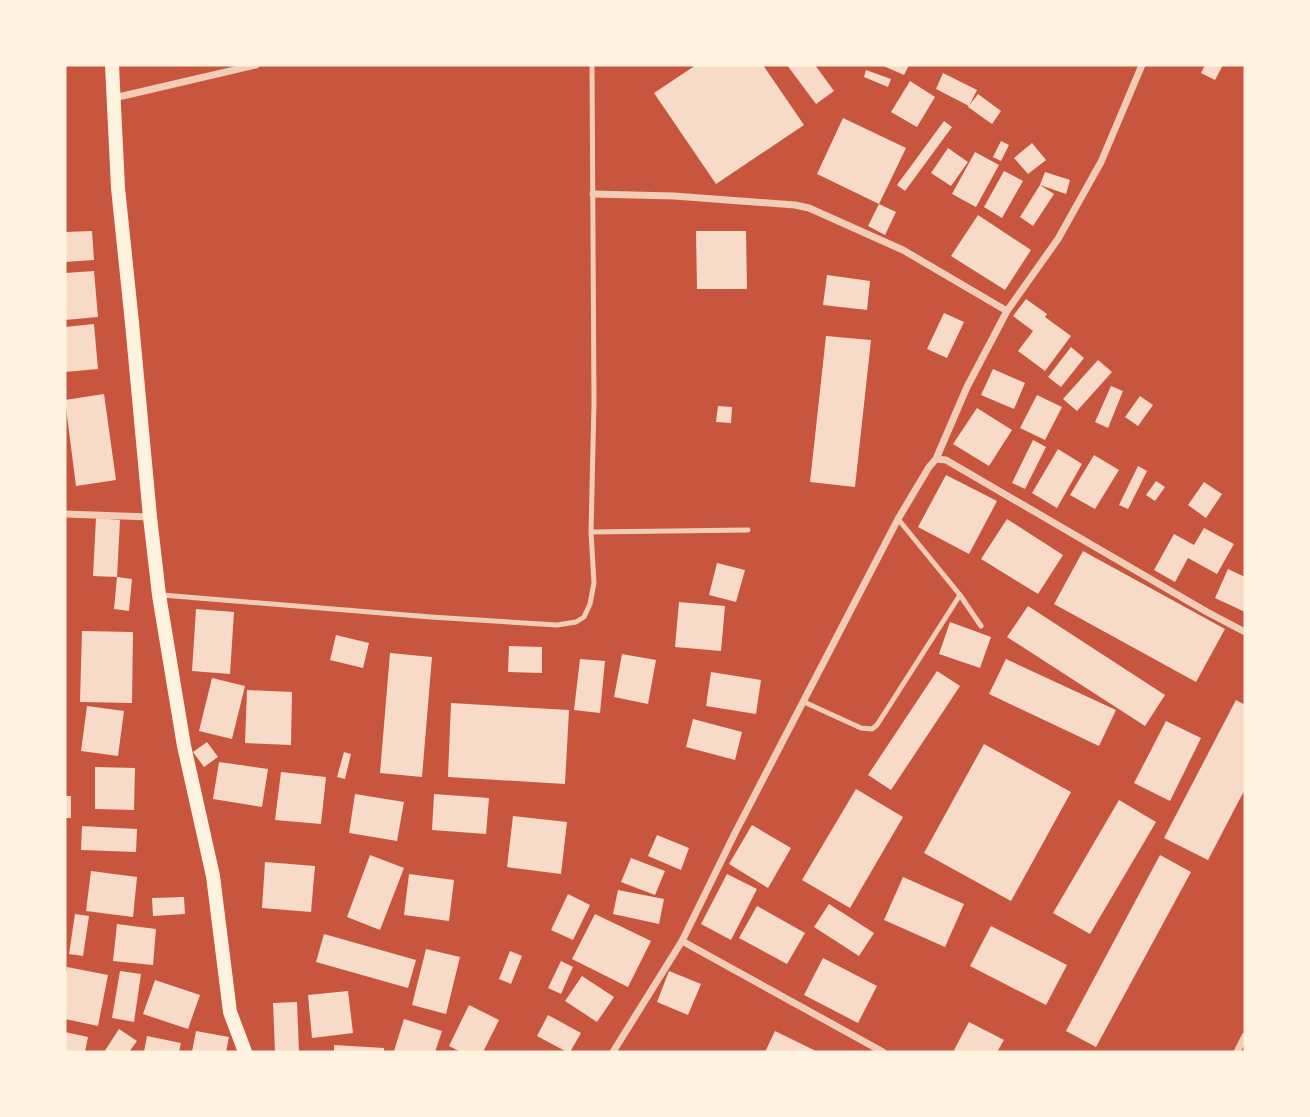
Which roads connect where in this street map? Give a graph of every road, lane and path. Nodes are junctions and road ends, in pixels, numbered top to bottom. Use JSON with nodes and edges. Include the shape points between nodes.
{"nodes":[{"id":1,"x":113,"y":65,"type":"edge"},
{"id":2,"x":256,"y":65,"type":"edge"},
{"id":3,"x":592,"y":65,"type":"edge"},
{"id":4,"x":1142,"y":65,"type":"edge"},
{"id":5,"x":114,"y":97,"type":"junction"},
{"id":6,"x":593,"y":194,"type":"junction"},
{"id":7,"x":1007,"y":311,"type":"junction"},
{"id":8,"x":936,"y":459,"type":"junction"},
{"id":9,"x":65,"y":514,"type":"edge"},
{"id":10,"x":150,"y":517,"type":"junction"},
{"id":11,"x":898,"y":519,"type":"junction"},
{"id":12,"x":748,"y":530,"type":"dead end"},
{"id":13,"x":591,"y":532,"type":"junction"},
{"id":14,"x":159,"y":595,"type":"junction"},
{"id":15,"x":960,"y":595,"type":"junction"},
{"id":16,"x":981,"y":626,"type":"dead end"},
{"id":17,"x":1245,"y":632,"type":"edge"},
{"id":18,"x":804,"y":702,"type":"junction"},
{"id":19,"x":682,"y":941,"type":"junction"},
{"id":20,"x":1245,"y":1036,"type":"edge"},
{"id":21,"x":245,"y":1052,"type":"edge"},
{"id":22,"x":613,"y":1052,"type":"edge"},
{"id":23,"x":883,"y":1052,"type":"edge"},
{"id":24,"x":1237,"y":1052,"type":"edge"}],
"edges":[{"from":1,"to":5,"type":"main road"},
{"from":2,"to":5,"type":"street"},
{"from":3,"to":6,"type":"lane"},
{"from":4,"to":7,"type":"street","via":[[1096,172],[1058,239]]},
{"from":5,"to":10,"type":"main road","via":[[118,188]]},
{"from":6,"to":7,"type":"street","via":[[809,208],[903,250]]},
{"from":6,"to":13,"type":"lane"},
{"from":7,"to":8,"type":"street"},
{"from":8,"to":11,"type":"street"},
{"from":8,"to":17,"type":"street","via":[[946,460]]},
{"from":9,"to":10,"type":"street"},
{"from":10,"to":14,"type":"main road"},
{"from":11,"to":15,"type":"lane"},
{"from":11,"to":18,"type":"street"},
{"from":12,"to":13,"type":"lane"},
{"from":13,"to":14,"type":"lane","via":[[594,583],[590,604],[584,617],[558,625]]},
{"from":14,"to":21,"type":"main road","via":[[184,746],[213,876],[230,1012]]},
{"from":15,"to":16,"type":"lane"},
{"from":15,"to":18,"type":"lane","via":[[872,729]]},
{"from":18,"to":19,"type":"street"},
{"from":19,"to":22,"type":"street"},
{"from":19,"to":23,"type":"street"},
{"from":20,"to":24,"type":"street"}]}
